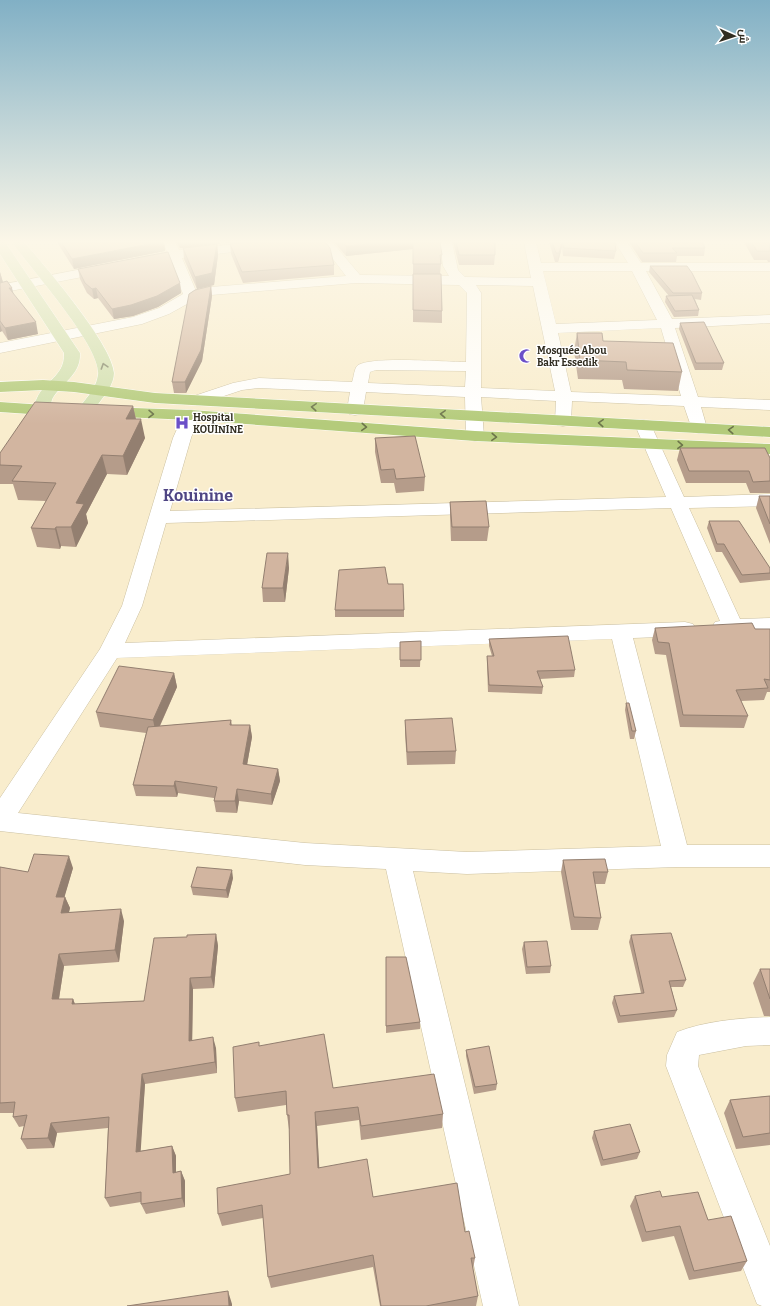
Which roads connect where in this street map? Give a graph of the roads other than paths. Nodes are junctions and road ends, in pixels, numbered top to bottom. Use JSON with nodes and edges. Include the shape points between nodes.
{"nodes":[{"id":1,"x":40,"y":303,"type":"edge"},
{"id":2,"x":66,"y":303,"type":"edge"},
{"id":3,"x":178,"y":303,"type":"edge"},
{"id":4,"x":474,"y":303,"type":"edge"},
{"id":5,"x":544,"y":303,"type":"edge"},
{"id":6,"x":655,"y":303,"type":"edge"},
{"id":7,"x":766,"y":323,"type":"edge"},
{"id":8,"x":666,"y":324,"type":"junction"},
{"id":9,"x":549,"y":330,"type":"junction"},
{"id":10,"x":87,"y":331,"type":"junction"},
{"id":11,"x":61,"y":336,"type":"junction"},
{"id":12,"x":0,"y":348,"type":"edge"},
{"id":13,"x":474,"y":367,"type":"junction"},
{"id":14,"x":56,"y":385,"type":"junction"},
{"id":15,"x":0,"y":387,"type":"edge"},
{"id":16,"x":359,"y":387,"type":"junction"},
{"id":17,"x":99,"y":391,"type":"junction"},
{"id":18,"x":474,"y":391,"type":"junction"},
{"id":19,"x":564,"y":395,"type":"junction"},
{"id":20,"x":691,"y":402,"type":"junction"},
{"id":21,"x":770,"y":405,"type":"edge"},
{"id":22,"x":0,"y":407,"type":"edge"},
{"id":23,"x":194,"y":407,"type":"junction"},
{"id":24,"x":42,"y":410,"type":"junction"},
{"id":25,"x":355,"y":410,"type":"junction"},
{"id":26,"x":84,"y":412,"type":"junction"},
{"id":27,"x":473,"y":416,"type":"junction"},
{"id":28,"x":563,"y":420,"type":"junction"},
{"id":29,"x":643,"y":425,"type":"junction"},
{"id":30,"x":699,"y":428,"type":"junction"},
{"id":31,"x":770,"y":432,"type":"edge"},
{"id":32,"x":475,"y":436,"type":"junction"},
{"id":33,"x":651,"y":444,"type":"junction"},
{"id":34,"x":770,"y":449,"type":"edge"},
{"id":35,"x":770,"y":500,"type":"edge"},
{"id":36,"x":677,"y":504,"type":"junction"},
{"id":37,"x":160,"y":517,"type":"junction"},
{"id":38,"x":770,"y":625,"type":"edge"},
{"id":39,"x":733,"y":627,"type":"junction"},
{"id":40,"x":621,"y":632,"type":"junction"},
{"id":41,"x":110,"y":651,"type":"junction"},
{"id":42,"x":0,"y":820,"type":"edge"},
{"id":43,"x":678,"y":856,"type":"junction"},
{"id":44,"x":770,"y":856,"type":"edge"},
{"id":45,"x":396,"y":858,"type":"junction"},
{"id":46,"x":770,"y":1031,"type":"edge"},
{"id":47,"x":770,"y":1291,"type":"edge"},
{"id":48,"x":501,"y":1306,"type":"edge"}],
"edges":[{"from":1,"to":11,"type":"main road"},
{"from":2,"to":10,"type":"main road"},
{"from":3,"to":10,"type":"street","via":[[153,316]]},
{"from":4,"to":13,"type":"street"},
{"from":5,"to":9,"type":"street"},
{"from":6,"to":8,"type":"street"},
{"from":7,"to":8,"type":"street"},
{"from":8,"to":9,"type":"street"},
{"from":8,"to":20,"type":"street"},
{"from":9,"to":19,"type":"street"},
{"from":10,"to":11,"type":"street"},
{"from":17,"to":10,"type":"main road","one_way":true,"via":[[105,379],[105,366]]},
{"from":11,"to":12,"type":"street"},
{"from":11,"to":14,"type":"main road","via":[[73,358],[68,372]]},
{"from":13,"to":16,"type":"street","via":[[374,365],[363,369]]},
{"from":13,"to":18,"type":"street"},
{"from":14,"to":15,"type":"highway"},
{"from":14,"to":17,"type":"highway"},
{"from":14,"to":24,"type":"main road","via":[[45,398]]},
{"from":16,"to":18,"type":"street"},
{"from":16,"to":23,"type":"street","via":[[251,383]]},
{"from":16,"to":25,"type":"street"},
{"from":17,"to":23,"type":"highway","via":[[155,398]]},
{"from":17,"to":26,"type":"main road"},
{"from":18,"to":19,"type":"street"},
{"from":18,"to":27,"type":"street"},
{"from":19,"to":20,"type":"street"},
{"from":19,"to":28,"type":"street"},
{"from":20,"to":21,"type":"street"},
{"from":20,"to":30,"type":"street"},
{"from":22,"to":24,"type":"highway"},
{"from":25,"to":23,"type":"highway","one_way":true},
{"from":26,"to":23,"type":"highway","one_way":true},
{"from":23,"to":32,"type":"highway","one_way":true},
{"from":23,"to":37,"type":"street","via":[[182,438]]},
{"from":24,"to":26,"type":"highway"},
{"from":27,"to":25,"type":"highway","one_way":true},
{"from":27,"to":28,"type":"highway"},
{"from":27,"to":32,"type":"street"},
{"from":29,"to":28,"type":"highway","one_way":true},
{"from":29,"to":30,"type":"highway"},
{"from":29,"to":33,"type":"street"},
{"from":31,"to":30,"type":"highway","one_way":true},
{"from":32,"to":33,"type":"highway","one_way":true},
{"from":33,"to":34,"type":"highway","one_way":true},
{"from":33,"to":36,"type":"street"},
{"from":35,"to":36,"type":"street"},
{"from":36,"to":37,"type":"street"},
{"from":36,"to":39,"type":"street"},
{"from":37,"to":41,"type":"street","via":[[132,606]]},
{"from":38,"to":39,"type":"street"},
{"from":39,"to":40,"type":"street"},
{"from":40,"to":41,"type":"street"},
{"from":40,"to":43,"type":"street"},
{"from":41,"to":42,"type":"street"},
{"from":42,"to":45,"type":"street","via":[[305,854]]},
{"from":43,"to":44,"type":"street"},
{"from":43,"to":45,"type":"street","via":[[467,863]]},
{"from":45,"to":48,"type":"street"},
{"from":46,"to":47,"type":"street","via":[[746,1032],[688,1042],[682,1066]]}]}
